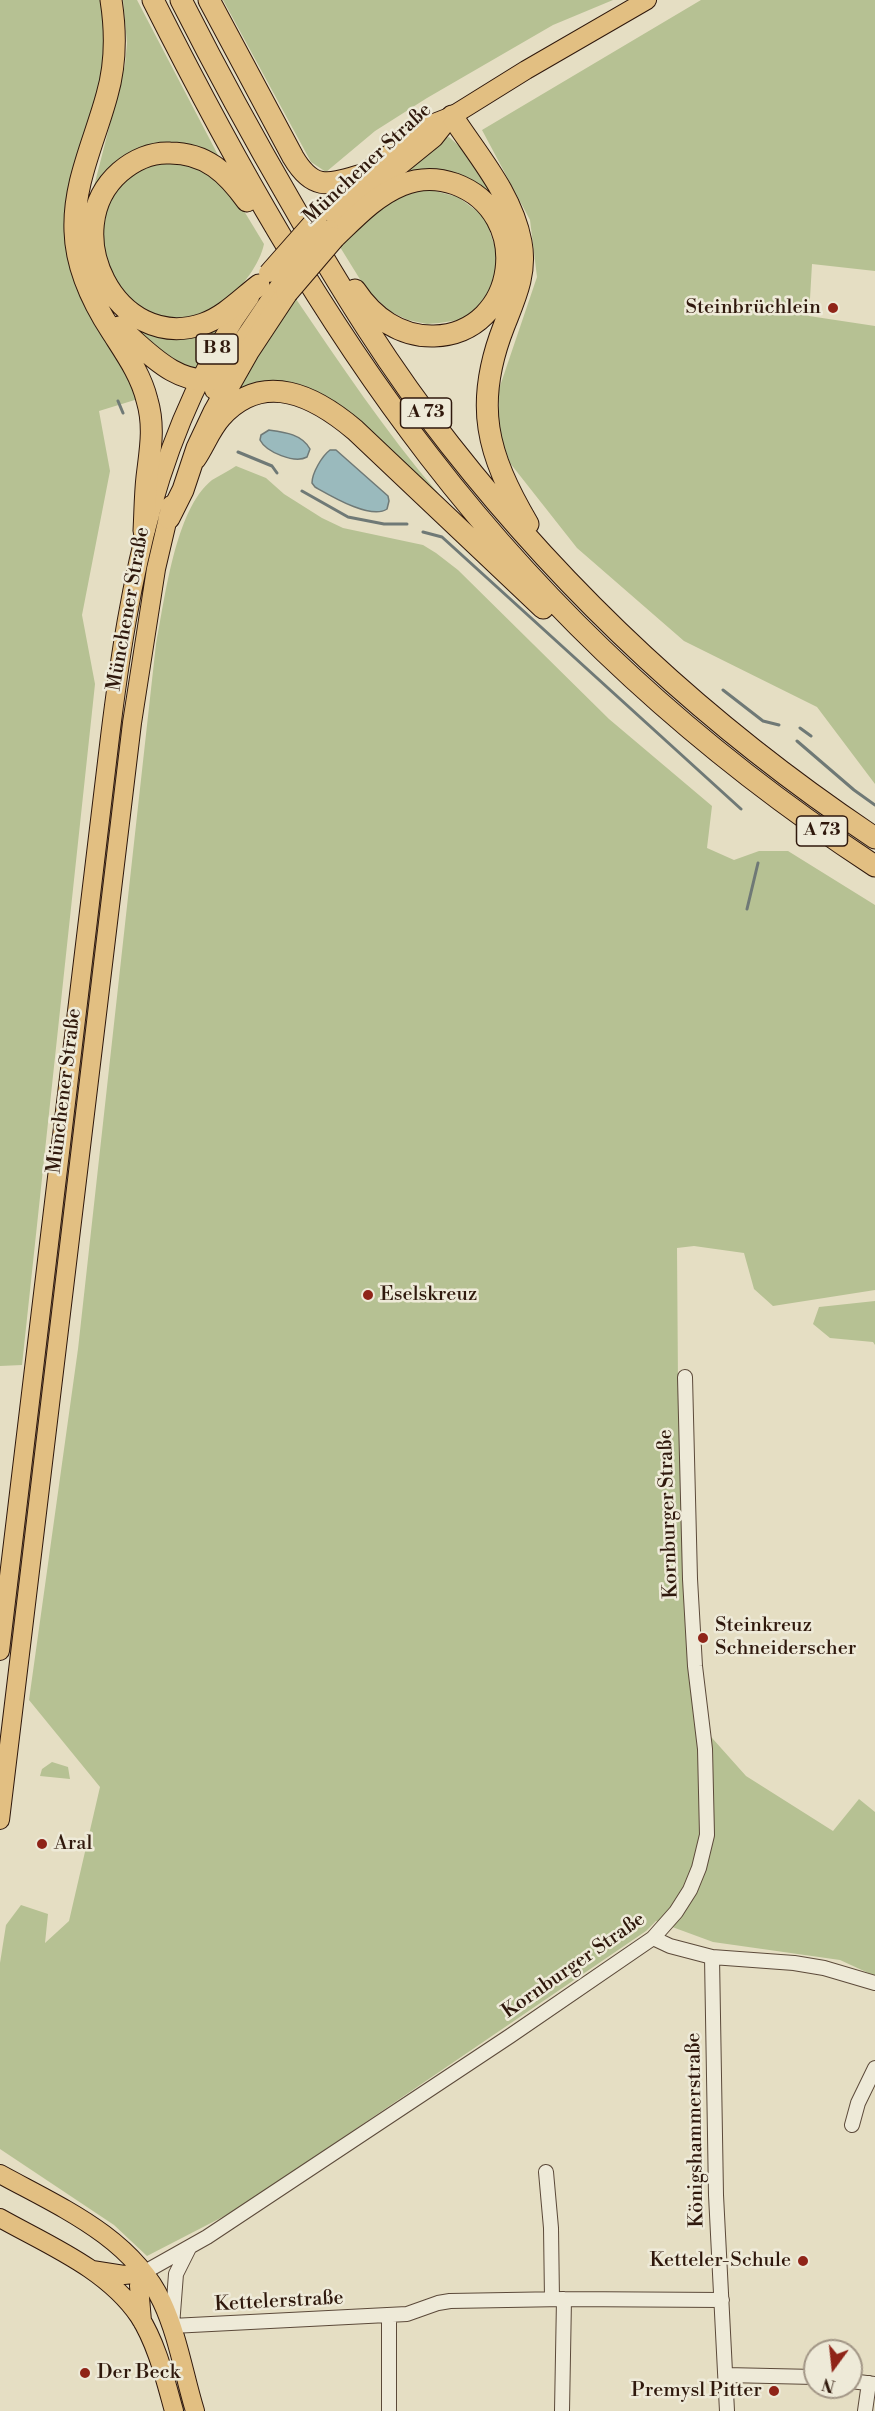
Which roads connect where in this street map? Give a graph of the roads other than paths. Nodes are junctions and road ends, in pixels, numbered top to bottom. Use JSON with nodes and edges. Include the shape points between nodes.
{"nodes":[{"id":1,"x":111,"y":0,"type":"edge"},
{"id":2,"x":153,"y":0,"type":"edge"},
{"id":3,"x":181,"y":0,"type":"edge"},
{"id":4,"x":209,"y":0,"type":"edge"},
{"id":5,"x":647,"y":0,"type":"edge"},
{"id":6,"x":452,"y":116,"type":"junction"},
{"id":7,"x":362,"y":175,"type":"junction"},
{"id":8,"x":279,"y":233,"type":"junction"},
{"id":9,"x":325,"y":233,"type":"junction"},
{"id":10,"x":274,"y":284,"type":"junction"},
{"id":11,"x":99,"y":308,"type":"junction"},
{"id":12,"x":221,"y":377,"type":"junction"},
{"id":13,"x":200,"y":380,"type":"junction"},
{"id":14,"x":200,"y":425,"type":"junction"},
{"id":15,"x":175,"y":452,"type":"junction"},
{"id":16,"x":168,"y":518,"type":"joint"},
{"id":17,"x":144,"y":531,"type":"joint"},
{"id":18,"x":551,"y":564,"type":"junction"},
{"id":19,"x":630,"y":675,"type":"junction"},
{"id":20,"x":875,"y":838,"type":"edge"},
{"id":21,"x":875,"y":866,"type":"edge"},
{"id":22,"x":685,"y":1377,"type":"dead end"},
{"id":23,"x":0,"y":1651,"type":"edge"},
{"id":24,"x":0,"y":1820,"type":"edge"},
{"id":25,"x":653,"y":1938,"type":"junction"},
{"id":26,"x":712,"y":1957,"type":"junction"},
{"id":27,"x":875,"y":1983,"type":"edge"},
{"id":28,"x":875,"y":2067,"type":"edge"},
{"id":29,"x":852,"y":2125,"type":"dead end"},
{"id":30,"x":546,"y":2172,"type":"dead end"},
{"id":31,"x":0,"y":2174,"type":"edge"},
{"id":32,"x":0,"y":2218,"type":"edge"},
{"id":33,"x":189,"y":2248,"type":"junction"},
{"id":34,"x":90,"y":2270,"type":"junction"},
{"id":35,"x":143,"y":2272,"type":"junction"},
{"id":36,"x":558,"y":2299,"type":"junction"},
{"id":37,"x":722,"y":2300,"type":"junction"},
{"id":38,"x":388,"y":2315,"type":"junction"},
{"id":39,"x":142,"y":2322,"type":"junction"},
{"id":40,"x":172,"y":2326,"type":"junction"},
{"id":41,"x":726,"y":2375,"type":"junction"},
{"id":42,"x":803,"y":2377,"type":"edge"},
{"id":43,"x":872,"y":2383,"type":"edge"},
{"id":44,"x":172,"y":2402,"type":"edge"},
{"id":45,"x":193,"y":2406,"type":"edge"},
{"id":46,"x":389,"y":2411,"type":"edge"},
{"id":47,"x":562,"y":2411,"type":"edge"},
{"id":48,"x":727,"y":2411,"type":"edge"},
{"id":49,"x":865,"y":2411,"type":"edge"}],
"edges":[{"from":1,"to":11,"type":"highway","via":[[115,42],[111,77],[81,177],[75,213],[77,253]]},
{"from":2,"to":8,"type":"highway","number":"A 73"},
{"from":3,"to":9,"type":"highway","number":"A 73","via":[[259,148]]},
{"from":4,"to":7,"type":"highway","via":[[305,176],[326,183]]},
{"from":5,"to":6,"type":"main road"},
{"from":6,"to":7,"type":"main road","name":"Münchener Straße","via":[[424,128]]},
{"from":6,"to":9,"type":"main road","name":"Münchener Straße","via":[[434,138]]},
{"from":6,"to":18,"type":"highway","via":[[508,201],[521,243],[520,283],[489,376],[489,431],[506,486]]},
{"from":7,"to":9,"type":"main road","name":"Münchener Straße"},
{"from":8,"to":10,"type":"highway","via":[[224,172],[210,162],[189,154],[166,153],[136,161],[116,176],[99,201],[93,228],[97,260],[114,296],[135,317],[160,327],[194,326],[213,320]]},
{"from":8,"to":19,"type":"highway","number":"A 73","via":[[358,359],[429,457],[517,561]]},
{"from":9,"to":9,"type":"highway","via":[[385,194],[412,182],[442,180],[470,191],[492,210],[506,242],[507,272],[497,297],[479,319],[446,334],[415,335],[393,327],[375,314],[343,272]]},
{"from":9,"to":10,"type":"highway","bridge":true},
{"from":9,"to":18,"type":"highway","number":"A 73","via":[[371,335],[483,486]]},
{"from":10,"to":12,"type":"main road"},
{"from":10,"to":13,"type":"main road","number":"B 8","via":[[225,336]]},
{"from":10,"to":14,"type":"highway","via":[[248,352]]},
{"from":11,"to":13,"type":"highway","via":[[151,356],[182,375]]},
{"from":11,"to":15,"type":"highway","via":[[134,367]]},
{"from":12,"to":13,"type":"highway"},
{"from":12,"to":14,"type":"main road"},
{"from":13,"to":14,"type":"main road","number":"B 8"},
{"from":14,"to":15,"type":"highway","via":[[197,448]]},
{"from":14,"to":19,"type":"highway","via":[[264,393],[296,394],[323,405],[355,430],[562,627]]},
{"from":15,"to":16,"type":"highway","via":[[183,490]]},
{"from":15,"to":17,"type":"highway","via":[[147,476]]},
{"from":16,"to":24,"type":"main road","name":"Münchener Straße","via":[[148,609],[131,732]]},
{"from":17,"to":23,"type":"main road","name":"Münchener Straße","via":[[118,671]]},
{"from":18,"to":20,"type":"highway","number":"A 73","via":[[649,662],[776,768]]},
{"from":19,"to":21,"type":"highway","number":"A 73","via":[[765,790]]},
{"from":22,"to":25,"type":"street","name":"Kornburger Straße","via":[[690,1589],[705,1749],[707,1835],[690,1890]]},
{"from":25,"to":26,"type":"street"},
{"from":25,"to":33,"type":"street","name":"Kornburger Straße"},
{"from":26,"to":27,"type":"street","via":[[794,1963]]},
{"from":26,"to":37,"type":"street","name":"Königshammerstraße"},
{"from":28,"to":29,"type":"street"},
{"from":30,"to":36,"type":"street"},
{"from":31,"to":35,"type":"main road","via":[[90,2225]]},
{"from":32,"to":34,"type":"main road"},
{"from":33,"to":35,"type":"street","name":"Kornburger Straße"},
{"from":33,"to":40,"type":"street","via":[[175,2278]]},
{"from":34,"to":35,"type":"main road","via":[[124,2275]]},
{"from":34,"to":39,"type":"main road","via":[[126,2299]]},
{"from":35,"to":39,"type":"main road","via":[[139,2286]]},
{"from":35,"to":40,"type":"main road"},
{"from":36,"to":37,"type":"street","name":"Kettelerstraße"},
{"from":36,"to":38,"type":"street","name":"Kettelerstraße","via":[[450,2301],[407,2314]]},
{"from":36,"to":47,"type":"street"},
{"from":37,"to":41,"type":"street","name":"Königshammerstraße"},
{"from":38,"to":40,"type":"street","name":"Kettelerstraße"},
{"from":38,"to":46,"type":"street"},
{"from":39,"to":44,"type":"main road","via":[[157,2353]]},
{"from":40,"to":45,"type":"main road"},
{"from":41,"to":42,"type":"street"},
{"from":41,"to":48,"type":"street","name":"Königshammerstraße"},
{"from":43,"to":49,"type":"street"},
{"from":44,"to":45,"type":"main road","via":[[174,2387],[179,2387]]}]}
